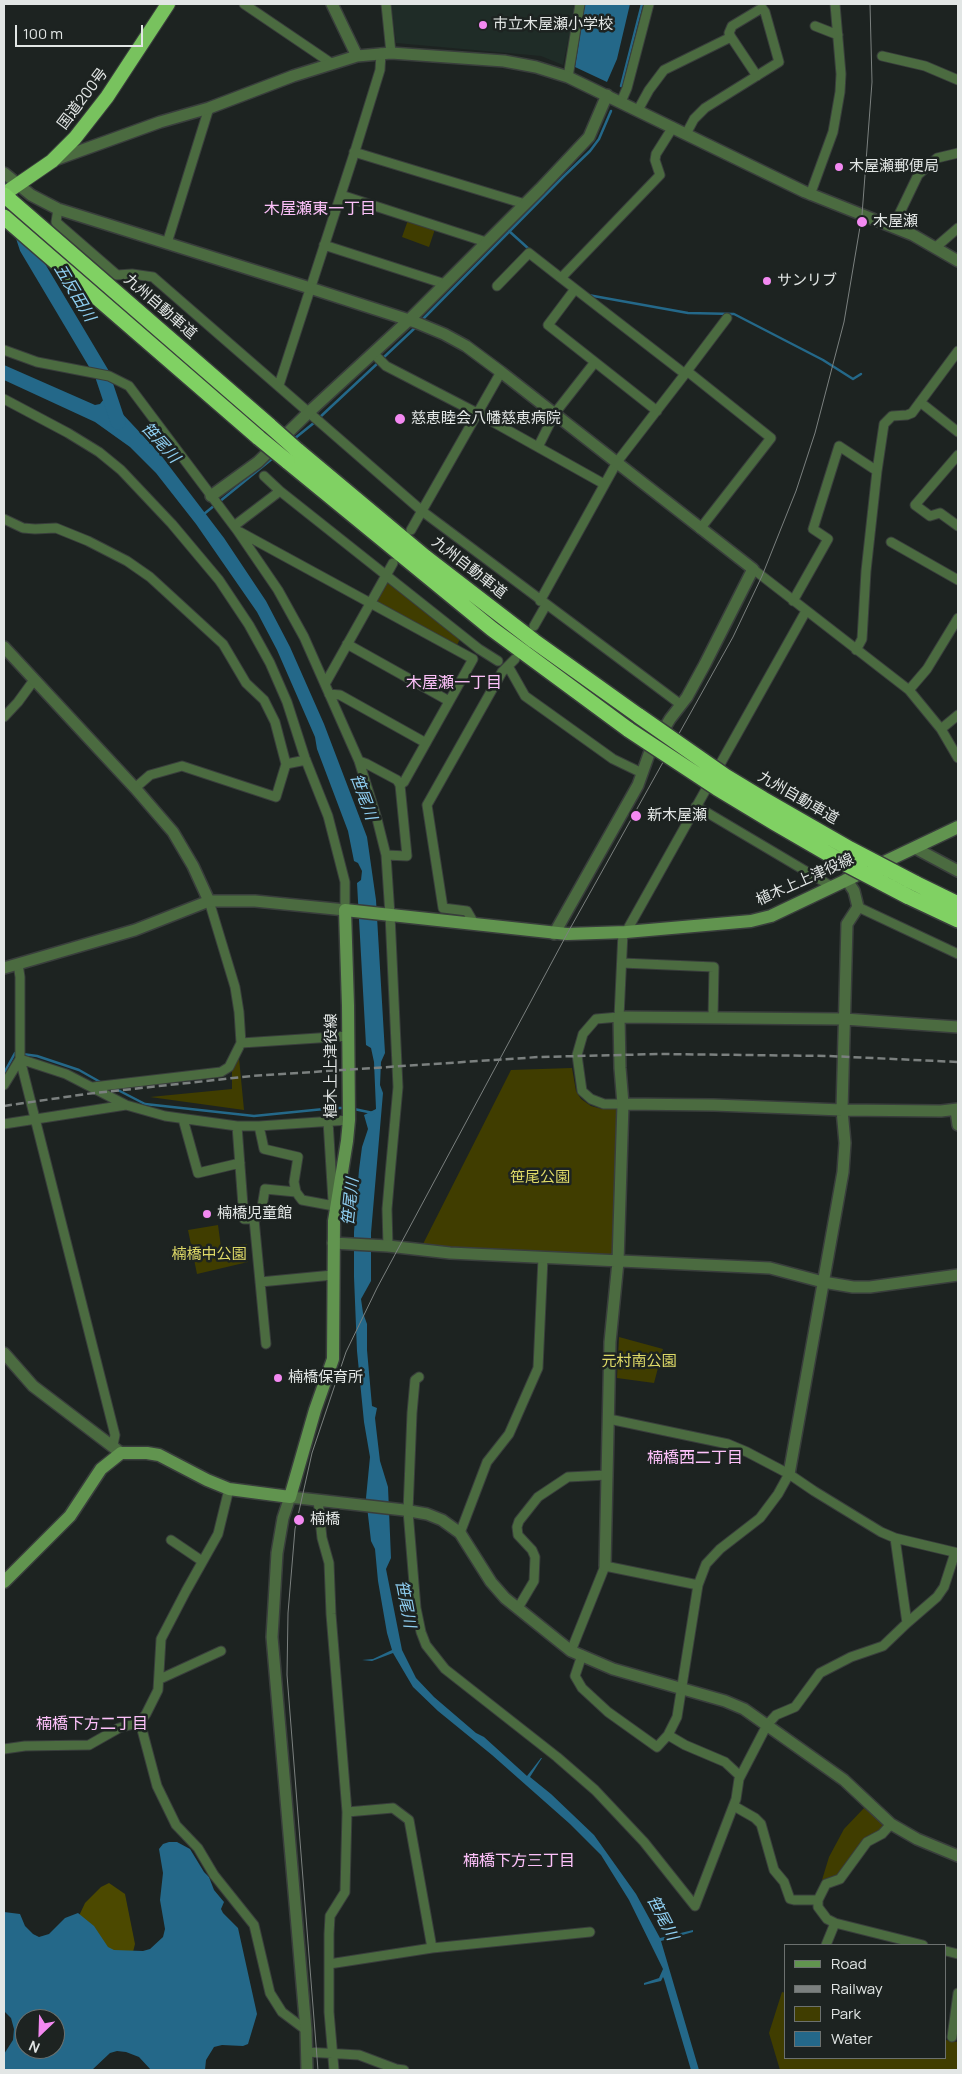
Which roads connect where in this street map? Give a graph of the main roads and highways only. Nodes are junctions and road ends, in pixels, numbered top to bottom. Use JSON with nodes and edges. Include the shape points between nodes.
{"nodes":[{"id":1,"x":168,"y":4,"type":"edge"},
{"id":2,"x":4,"y":194,"type":"edge"},
{"id":3,"x":4,"y":217,"type":"edge"},
{"id":4,"x":292,"y":456,"type":"junction"},
{"id":5,"x":958,"y":827,"type":"edge"},
{"id":6,"x":911,"y":889,"type":"junction"},
{"id":7,"x":958,"y":904,"type":"edge"},
{"id":8,"x":958,"y":920,"type":"edge"},
{"id":9,"x":4,"y":1582,"type":"edge"}],
"edges":[{"from":1,"to":2,"type":"highway","name":"国道200号","via":[[107,97],[75,138],[52,161]]},
{"from":2,"to":4,"type":"highway","name":"九州自動車道","bridge":true,"via":[[270,426]]},
{"from":3,"to":4,"type":"highway","name":"九州自動車道","bridge":true,"via":[[259,438]]},
{"from":4,"to":6,"type":"highway","name":"九州自動車道","bridge":true,"via":[[534,641],[639,716],[725,776],[850,849]]},
{"from":4,"to":6,"type":"highway","name":"九州自動車道","bridge":true,"via":[[492,628],[629,730],[717,788],[844,863]]},
{"from":5,"to":9,"type":"main road","name":"植木上上津役線","via":[[771,916],[751,921],[624,932],[554,934],[348,910],[349,1120],[334,1211],[338,1243],[333,1275],[333,1358],[290,1497],[229,1489],[159,1455],[117,1449],[70,1516]]},
{"from":6,"to":7,"type":"highway","name":"九州自動車道"},
{"from":6,"to":8,"type":"highway","name":"九州自動車道"}]}
